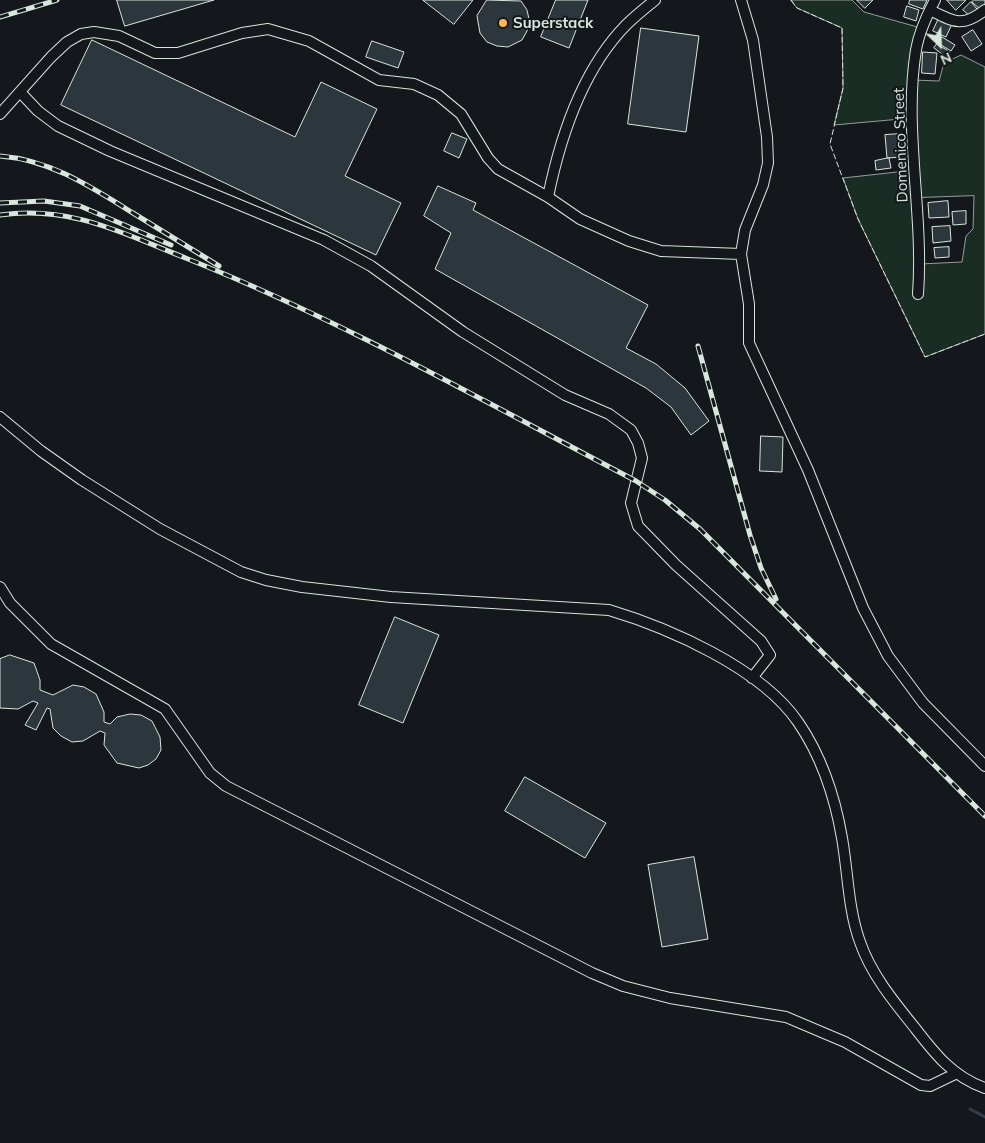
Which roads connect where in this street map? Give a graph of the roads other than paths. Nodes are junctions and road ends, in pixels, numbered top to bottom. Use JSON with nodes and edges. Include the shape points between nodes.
{"nodes":[{"id":1,"x":655,"y":0,"type":"edge"},
{"id":2,"x":741,"y":0,"type":"edge"},
{"id":3,"x":933,"y":5,"type":"edge"},
{"id":4,"x":985,"y":10,"type":"edge"},
{"id":5,"x":20,"y":92,"type":"junction"},
{"id":6,"x":0,"y":114,"type":"edge"},
{"id":7,"x":548,"y":197,"type":"junction"},
{"id":8,"x":741,"y":254,"type":"junction"},
{"id":9,"x":918,"y":294,"type":"dead end"},
{"id":10,"x":0,"y":417,"type":"edge"},
{"id":11,"x":0,"y":588,"type":"edge"},
{"id":12,"x":752,"y":678,"type":"junction"},
{"id":13,"x":985,"y":766,"type":"edge"},
{"id":14,"x":955,"y":1074,"type":"junction"},
{"id":15,"x":985,"y":1088,"type":"edge"}],
"edges":[{"from":1,"to":7,"type":"street","via":[[626,26],[602,56],[564,133]]},
{"from":2,"to":8,"type":"street","via":[[753,40],[768,163],[745,230]]},
{"from":3,"to":4,"type":"street","via":[[955,22],[962,23]]},
{"from":3,"to":9,"type":"street","name":"Domenico Street","via":[[916,49],[913,89],[920,235]]},
{"from":5,"to":6,"type":"street"},
{"from":5,"to":7,"type":"street","via":[[67,42],[82,34],[94,32],[119,36],[155,53],[178,53],[242,33],[268,30],[309,41],[379,80],[414,84],[438,94],[461,114],[498,169]]},
{"from":5,"to":12,"type":"street","via":[[58,126],[324,240],[363,262],[463,332],[565,395],[608,414],[631,430],[642,458],[631,503],[638,526],[676,565],[761,641],[770,655]]},
{"from":7,"to":8,"type":"street","via":[[580,219],[661,251]]},
{"from":8,"to":13,"type":"street","via":[[749,304],[749,343],[808,470],[862,608],[897,671],[923,703]]},
{"from":10,"to":12,"type":"street","via":[[82,480],[160,529],[241,572],[302,587],[391,597],[609,610],[678,635]]},
{"from":11,"to":14,"type":"street","via":[[10,603],[51,644],[165,709],[210,773],[226,786],[348,850],[623,986],[670,998],[786,1017],[845,1042],[921,1085],[935,1084]]},
{"from":12,"to":14,"type":"street","via":[[797,720],[831,788],[852,914],[871,966],[937,1057]]},
{"from":14,"to":15,"type":"street"}]}
